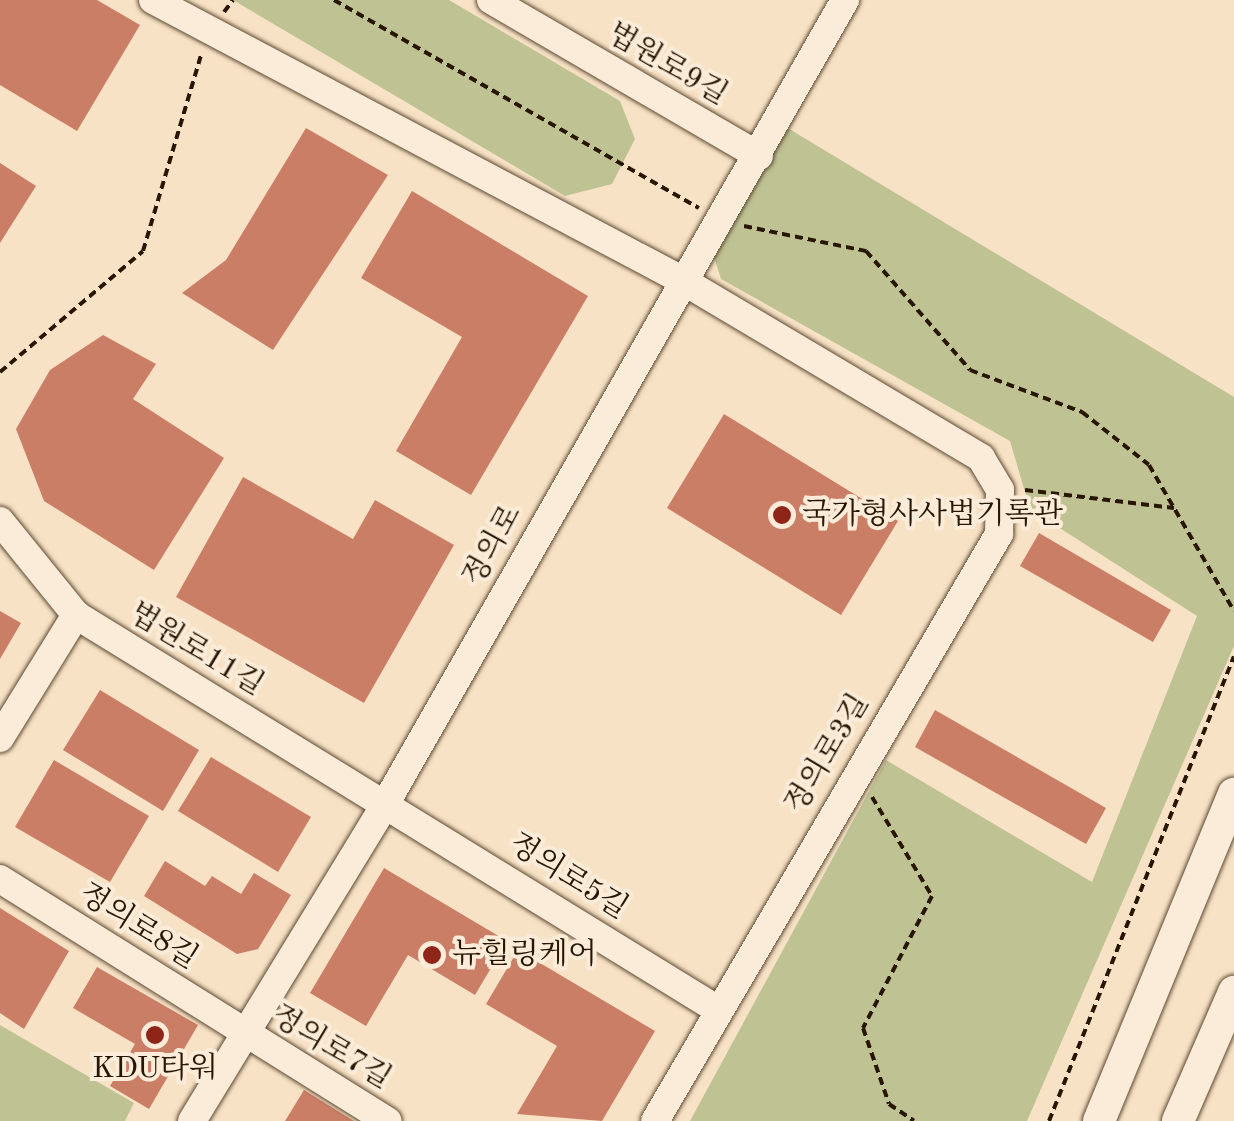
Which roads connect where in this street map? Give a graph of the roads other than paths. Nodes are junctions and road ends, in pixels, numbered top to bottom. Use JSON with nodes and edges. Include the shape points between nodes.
{"nodes":[{"id":1,"x":153,"y":0,"type":"edge"},
{"id":2,"x":491,"y":0,"type":"edge"},
{"id":3,"x":845,"y":0,"type":"edge"},
{"id":4,"x":759,"y":156,"type":"junction"},
{"id":5,"x":680,"y":279,"type":"junction"},
{"id":6,"x":0,"y":521,"type":"edge"},
{"id":7,"x":76,"y":615,"type":"junction"},
{"id":8,"x":0,"y":738,"type":"edge"},
{"id":9,"x":1234,"y":794,"type":"edge"},
{"id":10,"x":387,"y":801,"type":"junction"},
{"id":11,"x":0,"y":878,"type":"edge"},
{"id":12,"x":1234,"y":992,"type":"edge"},
{"id":13,"x":714,"y":1008,"type":"junction"},
{"id":14,"x":241,"y":1031,"type":"junction"},
{"id":15,"x":192,"y":1121,"type":"edge"},
{"id":16,"x":388,"y":1121,"type":"edge"},
{"id":17,"x":655,"y":1121,"type":"edge"},
{"id":18,"x":1099,"y":1121,"type":"edge"},
{"id":19,"x":1178,"y":1121,"type":"edge"}],
"edges":[{"from":1,"to":5,"type":"street"},
{"from":2,"to":4,"type":"street","name":"법원로9길"},
{"from":3,"to":4,"type":"street","name":"정의로"},
{"from":4,"to":5,"type":"street","name":"정의로","via":[[723,222]]},
{"from":5,"to":10,"type":"street","name":"정의로"},
{"from":5,"to":13,"type":"street","name":"정의로3길","via":[[980,458],[1000,490],[999,534]]},
{"from":6,"to":7,"type":"street","name":"법원로11길"},
{"from":7,"to":8,"type":"street"},
{"from":7,"to":10,"type":"street","name":"법원로11길"},
{"from":9,"to":18,"type":"street"},
{"from":10,"to":13,"type":"street","name":"정의로5길"},
{"from":10,"to":14,"type":"street","name":"정의로"},
{"from":11,"to":14,"type":"street","name":"정의로8길"},
{"from":12,"to":19,"type":"street"},
{"from":13,"to":17,"type":"street"},
{"from":14,"to":15,"type":"street","name":"정의로"},
{"from":14,"to":16,"type":"street","name":"정의로7길"}]}
